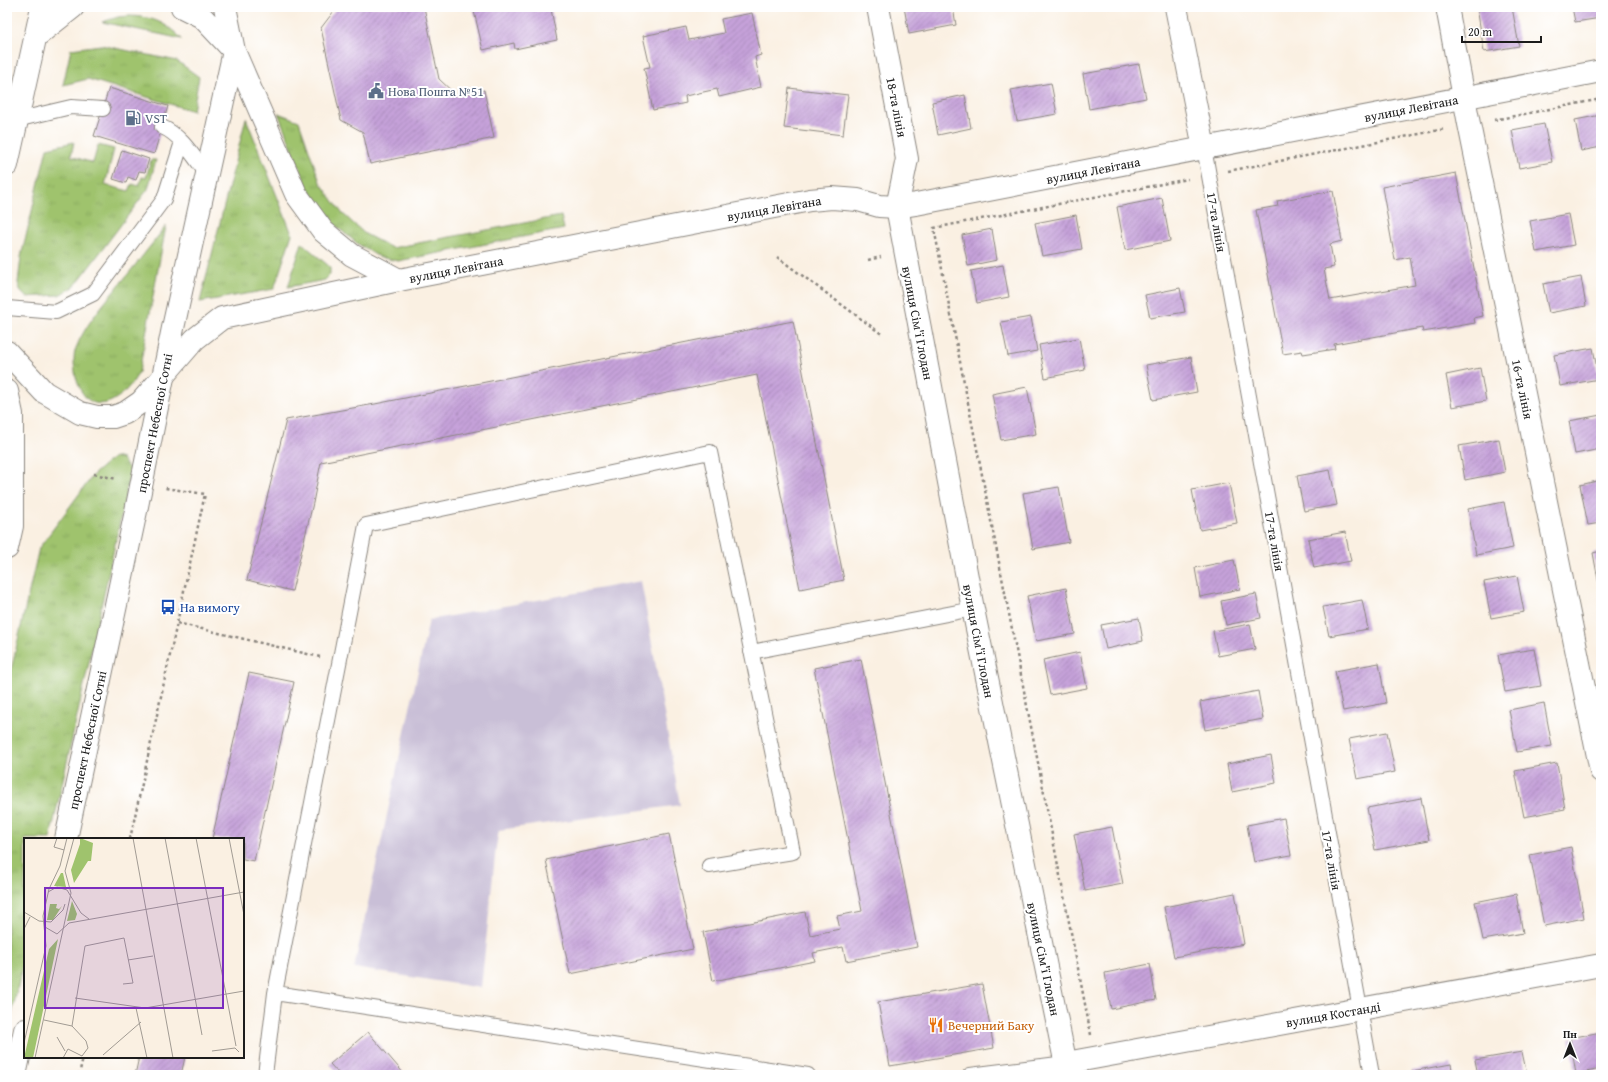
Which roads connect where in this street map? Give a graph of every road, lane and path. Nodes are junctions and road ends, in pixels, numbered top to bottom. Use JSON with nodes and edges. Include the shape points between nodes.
{"nodes":[{"id":1,"x":42,"y":7,"type":"edge"},
{"id":2,"x":74,"y":7,"type":"edge"},
{"id":3,"x":182,"y":7,"type":"edge"},
{"id":4,"x":225,"y":7,"type":"edge"},
{"id":5,"x":878,"y":7,"type":"edge"},
{"id":6,"x":1176,"y":7,"type":"edge"},
{"id":7,"x":1447,"y":7,"type":"edge"},
{"id":8,"x":35,"y":37,"type":"junction"},
{"id":9,"x":234,"y":50,"type":"junction"},
{"id":10,"x":1601,"y":71,"type":"edge"},
{"id":11,"x":1464,"y":98,"type":"junction"},
{"id":12,"x":1601,"y":99,"type":"edge"},
{"id":13,"x":103,"y":109,"type":"dead end"},
{"id":14,"x":16,"y":120,"type":"junction"},
{"id":15,"x":1469,"y":124,"type":"junction"},
{"id":16,"x":162,"y":127,"type":"dead end"},
{"id":17,"x":182,"y":142,"type":"junction"},
{"id":18,"x":1204,"y":148,"type":"junction"},
{"id":19,"x":7,"y":164,"type":"edge"},
{"id":20,"x":206,"y":173,"type":"junction"},
{"id":21,"x":1209,"y":174,"type":"junction"},
{"id":22,"x":897,"y":207,"type":"junction"},
{"id":23,"x":777,"y":257,"type":"dead end"},
{"id":24,"x":399,"y":280,"type":"junction"},
{"id":25,"x":7,"y":308,"type":"edge"},
{"id":26,"x":882,"y":335,"type":"dead end"},
{"id":27,"x":7,"y":352,"type":"edge"},
{"id":28,"x":164,"y":376,"type":"junction"},
{"id":29,"x":7,"y":391,"type":"edge"},
{"id":30,"x":94,"y":474,"type":"dead end"},
{"id":31,"x":121,"y":480,"type":"dead end"},
{"id":32,"x":164,"y":488,"type":"dead end"},
{"id":33,"x":7,"y":548,"type":"edge"},
{"id":34,"x":973,"y":609,"type":"junction"},
{"id":35,"x":177,"y":623,"type":"junction"},
{"id":36,"x":752,"y":652,"type":"junction"},
{"id":37,"x":340,"y":662,"type":"junction"},
{"id":38,"x":1601,"y":772,"type":"edge"},
{"id":39,"x":66,"y":838,"type":"edge"},
{"id":40,"x":130,"y":838,"type":"edge"},
{"id":41,"x":710,"y":866,"type":"dead end"},
{"id":42,"x":1601,"y":965,"type":"edge"},
{"id":43,"x":275,"y":993,"type":"junction"},
{"id":44,"x":1359,"y":1009,"type":"junction"},
{"id":45,"x":24,"y":1034,"type":"edge"},
{"id":46,"x":1095,"y":1057,"type":"junction"},
{"id":47,"x":83,"y":1058,"type":"edge"},
{"id":48,"x":1067,"y":1069,"type":"edge"},
{"id":49,"x":15,"y":1075,"type":"edge"},
{"id":50,"x":79,"y":1075,"type":"edge"},
{"id":51,"x":265,"y":1075,"type":"edge"},
{"id":52,"x":808,"y":1075,"type":"edge"},
{"id":53,"x":970,"y":1075,"type":"edge"},
{"id":54,"x":1372,"y":1075,"type":"edge"}],
"edges":[{"from":1,"to":8,"type":"main road"},
{"from":2,"to":8,"type":"main road"},
{"from":3,"to":9,"type":"main road","via":[[202,17]]},
{"from":4,"to":9,"type":"main road","name":"проспект Небесної Сотні"},
{"from":5,"to":22,"type":"main road","name":"18-та лінія","via":[[907,159]]},
{"from":6,"to":18,"type":"main road","name":"17-та лінія"},
{"from":7,"to":11,"type":"main road","name":"16-та лінія"},
{"from":8,"to":14,"type":"main road"},
{"from":9,"to":20,"type":"main road","name":"проспект Небесної Сотні"},
{"from":9,"to":24,"type":"main road","via":[[296,194],[323,231],[352,255]]},
{"from":10,"to":11,"type":"main road","name":"вулиця Левітана"},
{"from":11,"to":15,"type":"main road","name":"16-та лінія"},
{"from":11,"to":18,"type":"main road","name":"вулиця Левітана"},
{"from":12,"to":15,"type":"path"},
{"from":13,"to":14,"type":"lane","via":[[71,107]]},
{"from":14,"to":19,"type":"main road"},
{"from":15,"to":21,"type":"path"},
{"from":15,"to":38,"type":"main road","name":"16-та лінія"},
{"from":16,"to":17,"type":"lane"},
{"from":17,"to":20,"type":"lane"},
{"from":17,"to":25,"type":"lane","via":[[164,199],[93,294],[56,312]]},
{"from":18,"to":21,"type":"lane","name":"17-та лінія"},
{"from":18,"to":22,"type":"main road","name":"вулиця Левітана"},
{"from":20,"to":28,"type":"main road","name":"проспект Небесної Сотні"},
{"from":21,"to":44,"type":"lane","name":"17-та лінія"},
{"from":21,"to":46,"type":"path","via":[[934,228]]},
{"from":22,"to":24,"type":"main road","name":"вулиця Левітана","via":[[879,206],[858,200],[810,200]]},
{"from":22,"to":34,"type":"main road","name":"вулиця Сім'ї Глодан"},
{"from":23,"to":26,"type":"path"},
{"from":24,"to":28,"type":"main road","name":"вулиця Левітана","via":[[222,318],[195,339]]},
{"from":27,"to":28,"type":"main road","name":"вулиця Левітана","via":[[44,392],[80,413],[97,417],[113,417],[126,413],[141,402]]},
{"from":28,"to":39,"type":"main road","name":"проспект Небесної Сотні"},
{"from":29,"to":33,"type":"main road","via":[[12,414],[12,526]]},
{"from":30,"to":31,"type":"path"},
{"from":32,"to":35,"type":"path","via":[[205,494]]},
{"from":34,"to":36,"type":"lane"},
{"from":34,"to":48,"type":"main road","name":"вулиця Сім'ї Глодан"},
{"from":35,"to":37,"type":"path"},
{"from":35,"to":40,"type":"path"},
{"from":36,"to":37,"type":"lane","via":[[710,452],[366,525]]},
{"from":36,"to":41,"type":"lane","via":[[793,852]]},
{"from":37,"to":43,"type":"lane"},
{"from":42,"to":44,"type":"main road","name":"вулиця Костанді"},
{"from":43,"to":51,"type":"lane"},
{"from":43,"to":52,"type":"lane"},
{"from":44,"to":46,"type":"main road","name":"вулиця Костанді"},
{"from":44,"to":54,"type":"lane","name":"17-та лінія"},
{"from":45,"to":49,"type":"main road"},
{"from":46,"to":48,"type":"main road","name":"вулиця Костанді"},
{"from":47,"to":50,"type":"path"},
{"from":48,"to":53,"type":"lane"}]}
